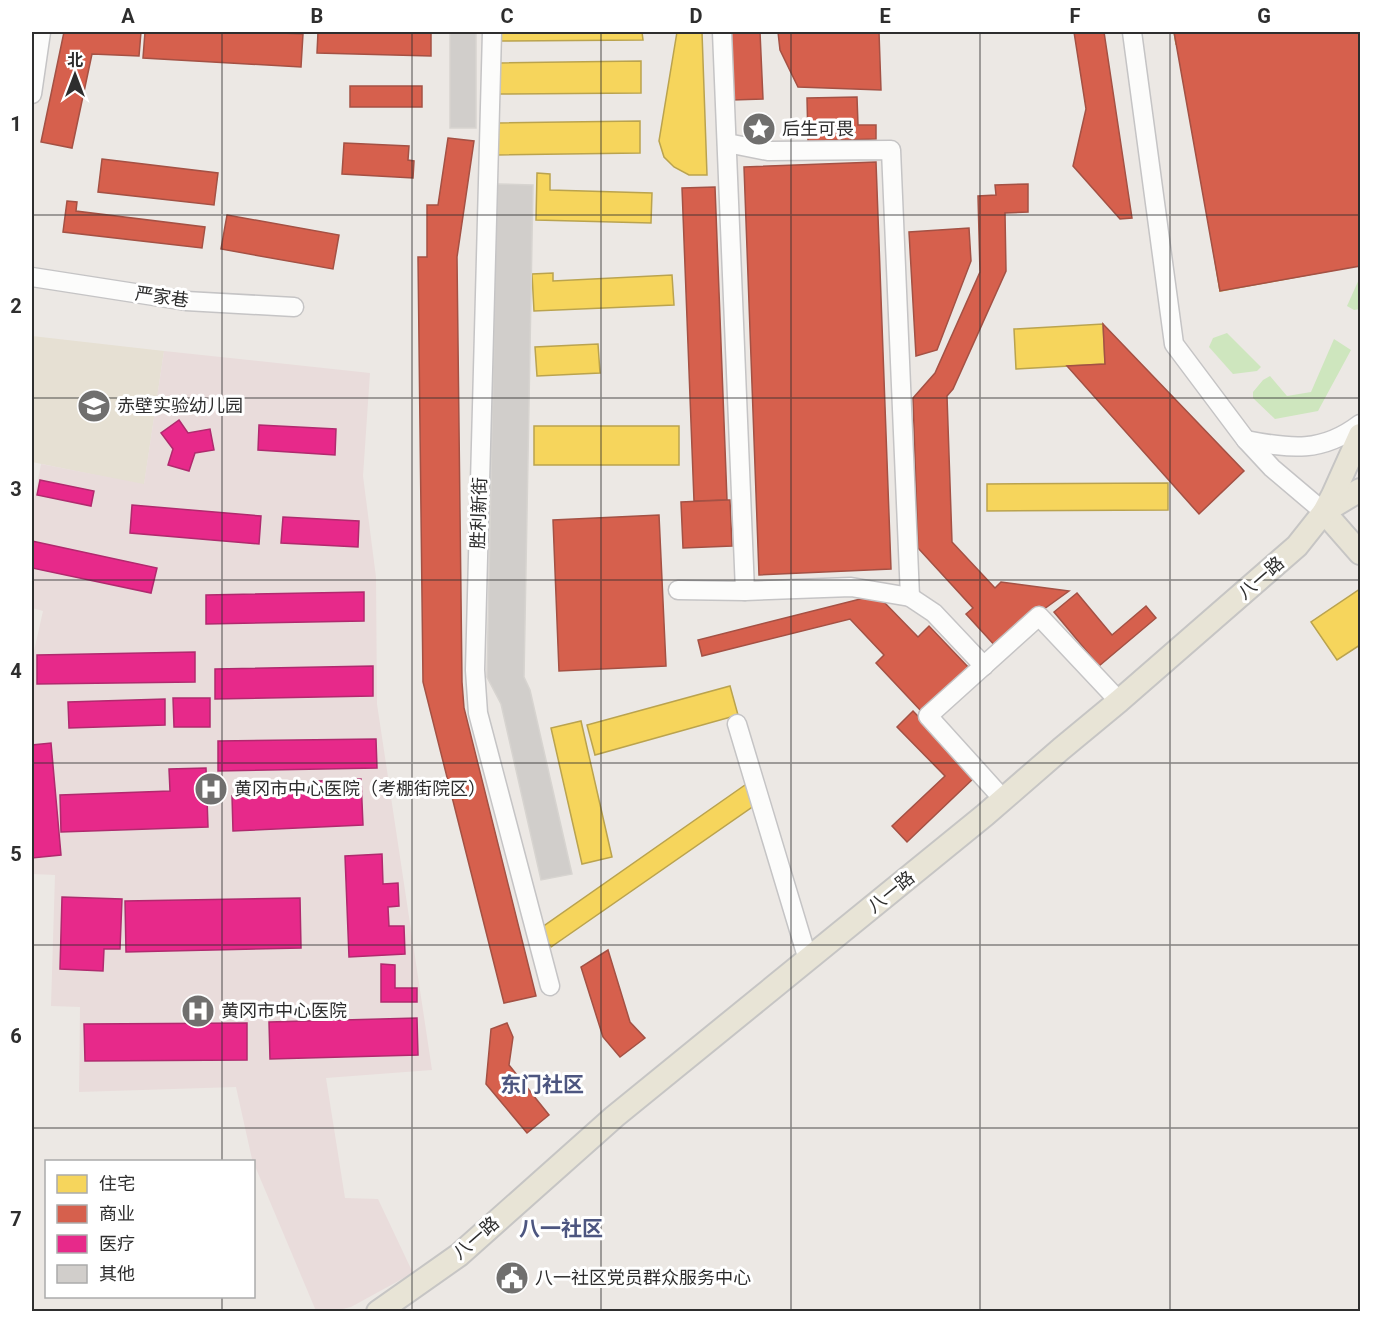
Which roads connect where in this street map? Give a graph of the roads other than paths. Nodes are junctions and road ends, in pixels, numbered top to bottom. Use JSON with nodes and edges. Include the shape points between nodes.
{"nodes":[{"id":1,"x":41,"y":32,"type":"edge"},
{"id":2,"x":492,"y":32,"type":"edge"},
{"id":3,"x":722,"y":32,"type":"edge"},
{"id":4,"x":1132,"y":32,"type":"edge"},
{"id":5,"x":32,"y":94,"type":"edge"},
{"id":6,"x":728,"y":143,"type":"junction"},
{"id":7,"x":32,"y":277,"type":"edge"},
{"id":8,"x":294,"y":307,"type":"dead end"},
{"id":9,"x":1360,"y":424,"type":"edge"},
{"id":10,"x":1360,"y":435,"type":"edge"},
{"id":11,"x":1246,"y":440,"type":"junction"},
{"id":12,"x":1355,"y":455,"type":"edge"},
{"id":13,"x":1360,"y":490,"type":"edge"},
{"id":14,"x":1324,"y":512,"type":"junction"},
{"id":15,"x":1360,"y":554,"type":"edge"},
{"id":16,"x":678,"y":590,"type":"dead end"},
{"id":17,"x":745,"y":591,"type":"junction"},
{"id":18,"x":910,"y":597,"type":"junction"},
{"id":19,"x":984,"y":666,"type":"junction"},
{"id":20,"x":1119,"y":701,"type":"junction"},
{"id":21,"x":737,"y":724,"type":"dead end"},
{"id":22,"x":1003,"y":799,"type":"junction"},
{"id":23,"x":808,"y":960,"type":"junction"},
{"id":24,"x":550,"y":986,"type":"dead end"},
{"id":25,"x":378,"y":1311,"type":"edge"}],
"edges":[{"from":1,"to":5,"type":"street"},
{"from":2,"to":24,"type":"street","name":"胜利新街","via":[[475,670],[478,712]]},
{"from":3,"to":6,"type":"street"},
{"from":4,"to":11,"type":"street","via":[[1174,344]]},
{"from":6,"to":17,"type":"street"},
{"from":6,"to":18,"type":"street","via":[[768,151],[891,150]]},
{"from":7,"to":8,"type":"street","name":"严家巷","via":[[186,301]]},
{"from":9,"to":11,"type":"street","via":[[1329,443],[1302,447]]},
{"from":10,"to":12,"type":"main road","name":"八一路"},
{"from":11,"to":14,"type":"street"},
{"from":12,"to":14,"type":"main road","name":"八一路"},
{"from":13,"to":14,"type":"main road"},
{"from":14,"to":15,"type":"main road"},
{"from":14,"to":20,"type":"main road","name":"八一路","via":[[1298,546]]},
{"from":16,"to":17,"type":"street"},
{"from":17,"to":18,"type":"street","via":[[850,588]]},
{"from":18,"to":19,"type":"street","via":[[934,613]]},
{"from":19,"to":20,"type":"street","via":[[1039,616]]},
{"from":19,"to":22,"type":"street","via":[[928,716]]},
{"from":20,"to":22,"type":"main road","name":"八一路"},
{"from":21,"to":23,"type":"street"},
{"from":22,"to":23,"type":"main road","name":"八一路"},
{"from":23,"to":25,"type":"main road","name":"八一路","via":[[614,1118],[459,1255]]}]}
